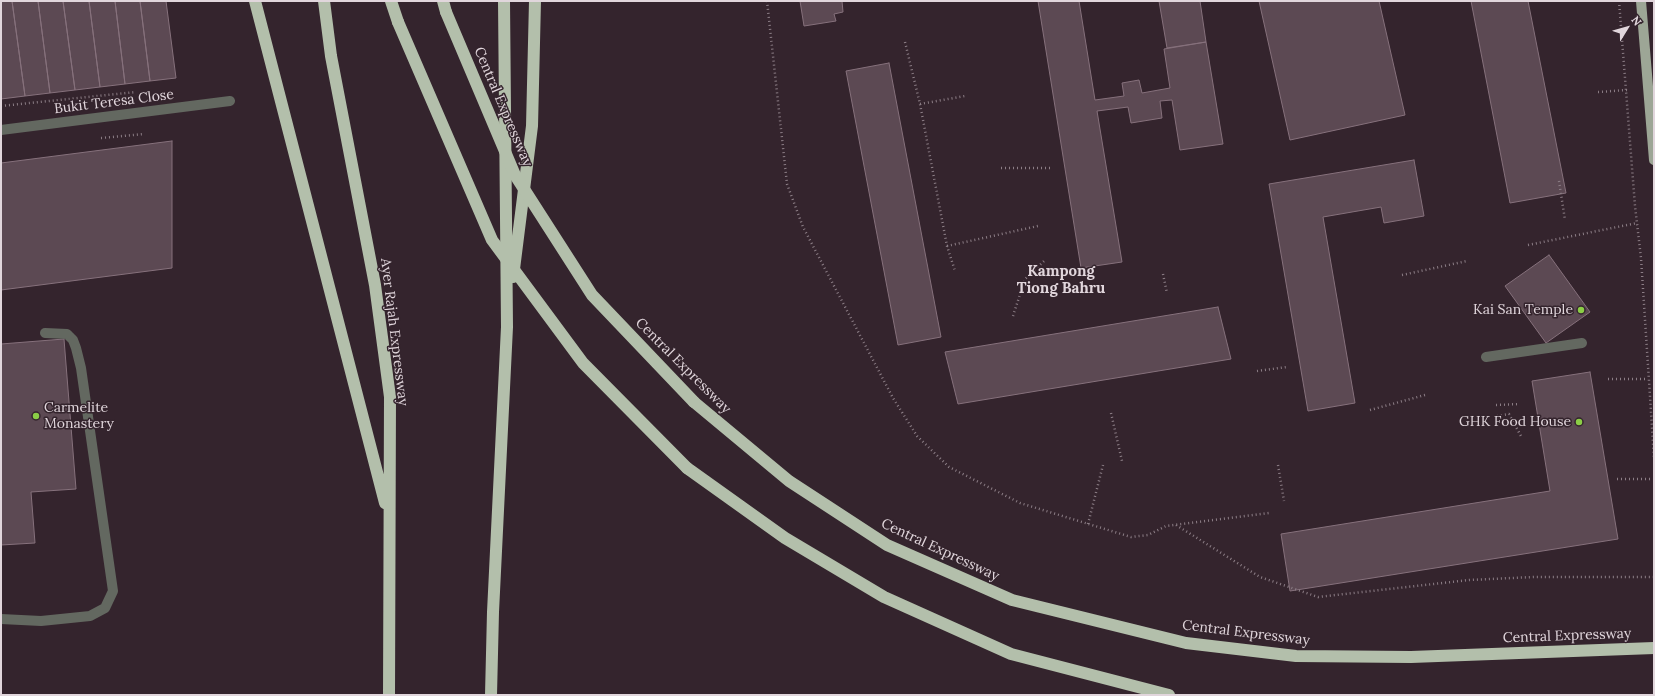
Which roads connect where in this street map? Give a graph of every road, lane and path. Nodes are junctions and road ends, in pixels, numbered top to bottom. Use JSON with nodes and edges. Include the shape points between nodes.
{"nodes":[{"id":1,"x":255,"y":1,"type":"edge"},
{"id":2,"x":324,"y":1,"type":"edge"},
{"id":3,"x":391,"y":1,"type":"edge"},
{"id":4,"x":504,"y":1,"type":"edge"},
{"id":5,"x":535,"y":1,"type":"edge"},
{"id":6,"x":767,"y":1,"type":"edge"},
{"id":7,"x":1619,"y":1,"type":"edge"},
{"id":8,"x":1640,"y":1,"type":"edge"},
{"id":9,"x":444,"y":6,"type":"edge"},
{"id":10,"x":905,"y":42,"type":"dead end"},
{"id":11,"x":1627,"y":90,"type":"junction"},
{"id":12,"x":136,"y":92,"type":"dead end"},
{"id":13,"x":1598,"y":92,"type":"dead end"},
{"id":14,"x":965,"y":96,"type":"dead end"},
{"id":15,"x":230,"y":101,"type":"dead end"},
{"id":16,"x":920,"y":104,"type":"junction"},
{"id":17,"x":1,"y":106,"type":"edge"},
{"id":18,"x":1,"y":130,"type":"edge"},
{"id":19,"x":1654,"y":160,"type":"edge"},
{"id":20,"x":1001,"y":168,"type":"dead end"},
{"id":21,"x":1050,"y":168,"type":"dead end"},
{"id":22,"x":1559,"y":181,"type":"dead end"},
{"id":23,"x":1566,"y":220,"type":"dead end"},
{"id":24,"x":1637,"y":223,"type":"junction"},
{"id":25,"x":1038,"y":226,"type":"dead end"},
{"id":26,"x":1528,"y":245,"type":"dead end"},
{"id":27,"x":947,"y":246,"type":"junction"},
{"id":28,"x":1044,"y":261,"type":"dead end"},
{"id":29,"x":1467,"y":261,"type":"dead end"},
{"id":30,"x":955,"y":271,"type":"dead end"},
{"id":31,"x":1162,"y":274,"type":"dead end"},
{"id":32,"x":1402,"y":275,"type":"dead end"},
{"id":33,"x":1167,"y":294,"type":"dead end"},
{"id":34,"x":1013,"y":316,"type":"dead end"},
{"id":35,"x":507,"y":328,"type":"junction"},
{"id":36,"x":45,"y":334,"type":"dead end"},
{"id":37,"x":1582,"y":343,"type":"dead end"},
{"id":38,"x":1486,"y":357,"type":"dead end"},
{"id":39,"x":1287,"y":367,"type":"dead end"},
{"id":40,"x":1257,"y":371,"type":"dead end"},
{"id":41,"x":1608,"y":379,"type":"dead end"},
{"id":42,"x":1648,"y":379,"type":"junction"},
{"id":43,"x":1425,"y":395,"type":"dead end"},
{"id":44,"x":1520,"y":404,"type":"dead end"},
{"id":45,"x":1496,"y":405,"type":"dead end"},
{"id":46,"x":1370,"y":410,"type":"dead end"},
{"id":47,"x":1111,"y":413,"type":"dead end"},
{"id":48,"x":1497,"y":416,"type":"dead end"},
{"id":49,"x":1522,"y":438,"type":"dead end"},
{"id":50,"x":1654,"y":458,"type":"edge"},
{"id":51,"x":1122,"y":461,"type":"dead end"},
{"id":52,"x":1103,"y":465,"type":"dead end"},
{"id":53,"x":1278,"y":465,"type":"dead end"},
{"id":54,"x":1617,"y":479,"type":"dead end"},
{"id":55,"x":1654,"y":479,"type":"edge"},
{"id":56,"x":1284,"y":501,"type":"dead end"},
{"id":57,"x":1268,"y":513,"type":"dead end"},
{"id":58,"x":389,"y":520,"type":"junction"},
{"id":59,"x":1088,"y":524,"type":"junction"},
{"id":60,"x":1175,"y":525,"type":"junction"},
{"id":61,"x":1654,"y":577,"type":"edge"},
{"id":62,"x":1,"y":619,"type":"edge"},
{"id":63,"x":1654,"y":648,"type":"edge"},
{"id":64,"x":389,"y":695,"type":"edge"},
{"id":65,"x":491,"y":695,"type":"edge"},
{"id":66,"x":1169,"y":695,"type":"edge"}],
"edges":[{"from":1,"to":58,"type":"highway"},
{"from":2,"to":58,"type":"highway","name":"Ayer Rajah Expressway","via":[[331,56],[375,286],[389,390]]},
{"from":3,"to":66,"type":"highway","bridge":true,"via":[[492,240],[583,363],[687,468],[785,538],[884,597],[1011,654]]},
{"from":4,"to":35,"type":"highway"},
{"from":5,"to":35,"type":"highway","via":[[532,126]]},
{"from":6,"to":59,"type":"path","via":[[786,184],[803,227],[893,398],[917,436],[949,467],[1020,503]]},
{"from":7,"to":11,"type":"path"},
{"from":8,"to":19,"type":"main road"},
{"from":9,"to":63,"type":"highway","name":"Central Expressway","bridge":true,"via":[[515,174],[592,295],[694,402],[789,481],[887,545],[1012,600],[1186,643],[1296,656],[1411,657]]},
{"from":10,"to":16,"type":"path"},
{"from":11,"to":13,"type":"path"},
{"from":11,"to":24,"type":"path"},
{"from":12,"to":17,"type":"path"},
{"from":14,"to":16,"type":"path"},
{"from":15,"to":18,"type":"lane","name":"Bukit Teresa Close"},
{"from":16,"to":27,"type":"path"},
{"from":20,"to":21,"type":"path"},
{"from":22,"to":23,"type":"path"},
{"from":24,"to":26,"type":"path"},
{"from":24,"to":42,"type":"path"},
{"from":25,"to":27,"type":"path"},
{"from":27,"to":30,"type":"path"},
{"from":28,"to":34,"type":"path","via":[[1025,279]]},
{"from":29,"to":32,"type":"path"},
{"from":31,"to":33,"type":"path"},
{"from":35,"to":65,"type":"highway"},
{"from":36,"to":62,"type":"lane","via":[[67,334],[76,348],[113,591],[105,608],[90,616],[41,621]]},
{"from":37,"to":38,"type":"lane"},
{"from":39,"to":40,"type":"path"},
{"from":41,"to":42,"type":"path"},
{"from":42,"to":50,"type":"path"},
{"from":43,"to":46,"type":"path"},
{"from":44,"to":45,"type":"path"},
{"from":47,"to":51,"type":"path"},
{"from":48,"to":49,"type":"path","via":[[1509,414]]},
{"from":52,"to":59,"type":"path"},
{"from":53,"to":56,"type":"path"},
{"from":54,"to":55,"type":"path"},
{"from":57,"to":60,"type":"path"},
{"from":58,"to":64,"type":"highway","name":"Ayer Rajah Expressway"},
{"from":59,"to":60,"type":"path","via":[[1131,537],[1148,535],[1166,526]]},
{"from":60,"to":61,"type":"path","via":[[1260,578],[1318,597],[1477,580],[1532,577]]}]}
